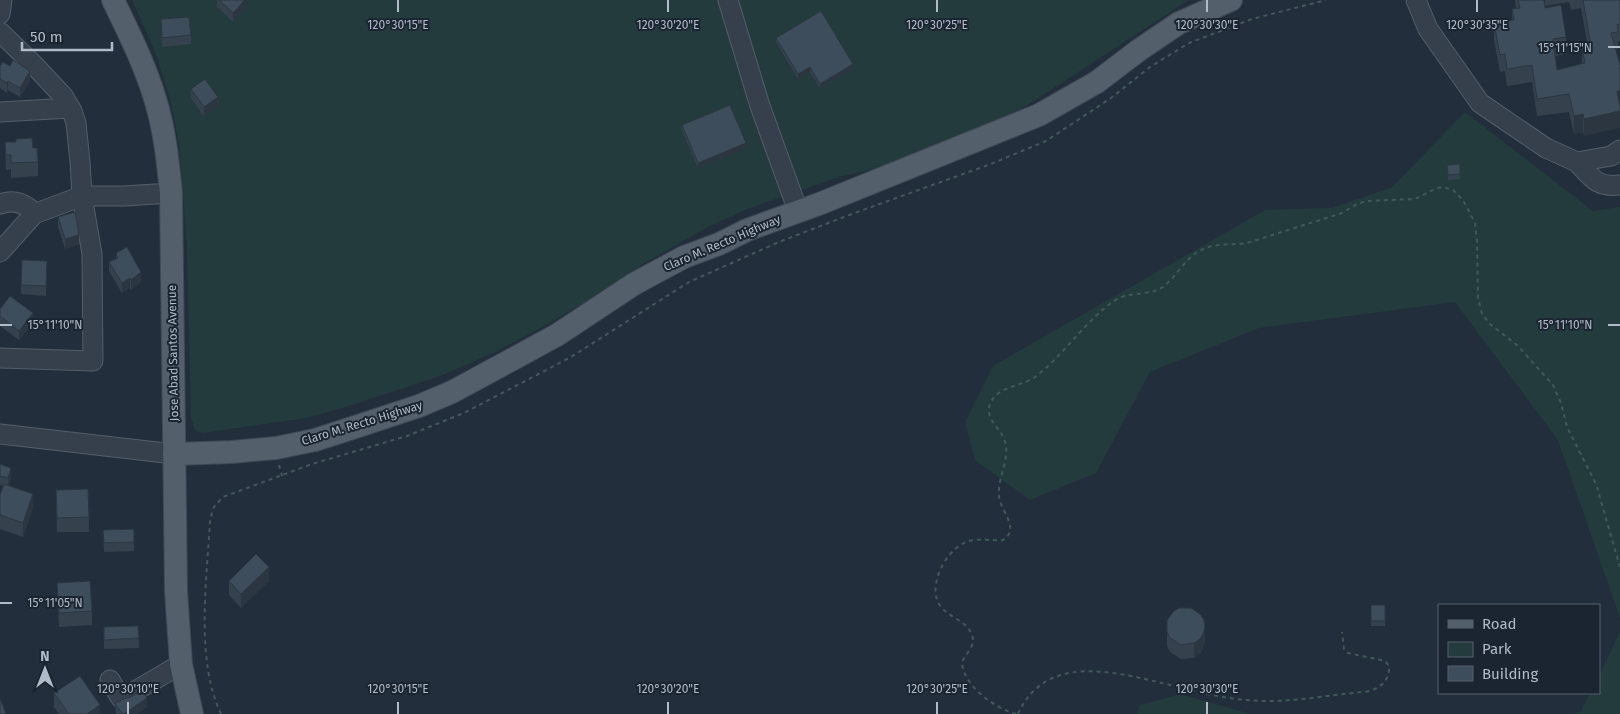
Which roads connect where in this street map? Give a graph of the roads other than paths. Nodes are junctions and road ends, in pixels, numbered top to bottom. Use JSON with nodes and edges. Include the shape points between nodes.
{"nodes":[{"id":1,"x":2,"y":0,"type":"edge"},
{"id":2,"x":113,"y":0,"type":"edge"},
{"id":3,"x":728,"y":0,"type":"edge"},
{"id":4,"x":1231,"y":0,"type":"edge"},
{"id":5,"x":1416,"y":0,"type":"edge"},
{"id":6,"x":0,"y":14,"type":"edge"},
{"id":7,"x":0,"y":32,"type":"edge"},
{"id":8,"x":70,"y":108,"type":"junction"},
{"id":9,"x":0,"y":112,"type":"edge"},
{"id":10,"x":1620,"y":150,"type":"edge"},
{"id":11,"x":1577,"y":162,"type":"junction"},
{"id":12,"x":1620,"y":185,"type":"edge"},
{"id":13,"x":171,"y":193,"type":"junction"},
{"id":14,"x":82,"y":196,"type":"junction"},
{"id":15,"x":0,"y":204,"type":"edge"},
{"id":16,"x":798,"y":211,"type":"junction"},
{"id":17,"x":34,"y":214,"type":"junction"},
{"id":18,"x":0,"y":251,"type":"edge"},
{"id":19,"x":0,"y":358,"type":"edge"},
{"id":20,"x":0,"y":434,"type":"edge"},
{"id":21,"x":174,"y":454,"type":"junction"},
{"id":22,"x":180,"y":664,"type":"junction"},
{"id":23,"x":110,"y":680,"type":"dead end"},
{"id":24,"x":192,"y":714,"type":"edge"}],
"edges":[{"from":1,"to":6,"type":"street"},
{"from":2,"to":13,"type":"main road","name":"Jose Abad Santos Avenue","via":[[134,43],[156,102],[168,157]]},
{"from":3,"to":16,"type":"street","via":[[760,106]]},
{"from":4,"to":16,"type":"main road","name":"Claro M. Recto Highway","via":[[1179,24],[1089,87],[1039,115]]},
{"from":5,"to":11,"type":"street","via":[[1428,29],[1480,103],[1546,148]]},
{"from":7,"to":8,"type":"street","via":[[34,65]]},
{"from":8,"to":9,"type":"street"},
{"from":8,"to":14,"type":"street","via":[[76,123]]},
{"from":10,"to":11,"type":"street","via":[[1611,156]]},
{"from":11,"to":12,"type":"street","via":[[1595,182]]},
{"from":13,"to":14,"type":"street"},
{"from":13,"to":21,"type":"main road","name":"Jose Abad Santos Avenue"},
{"from":14,"to":17,"type":"street"},
{"from":14,"to":19,"type":"street","via":[[92,254],[93,361]]},
{"from":15,"to":17,"type":"street","via":[[9,201],[21,203]]},
{"from":16,"to":21,"type":"main road","name":"Claro M. Recto Highway","via":[[684,257],[634,284],[514,360],[419,406],[315,440],[276,448]]},
{"from":17,"to":18,"type":"street"},
{"from":20,"to":21,"type":"street"},
{"from":21,"to":22,"type":"main road","name":"Jose Abad Santos Avenue"},
{"from":22,"to":23,"type":"street","via":[[125,697],[117,695]]},
{"from":22,"to":24,"type":"main road","name":"Jose Abad Santos Avenue"}]}
